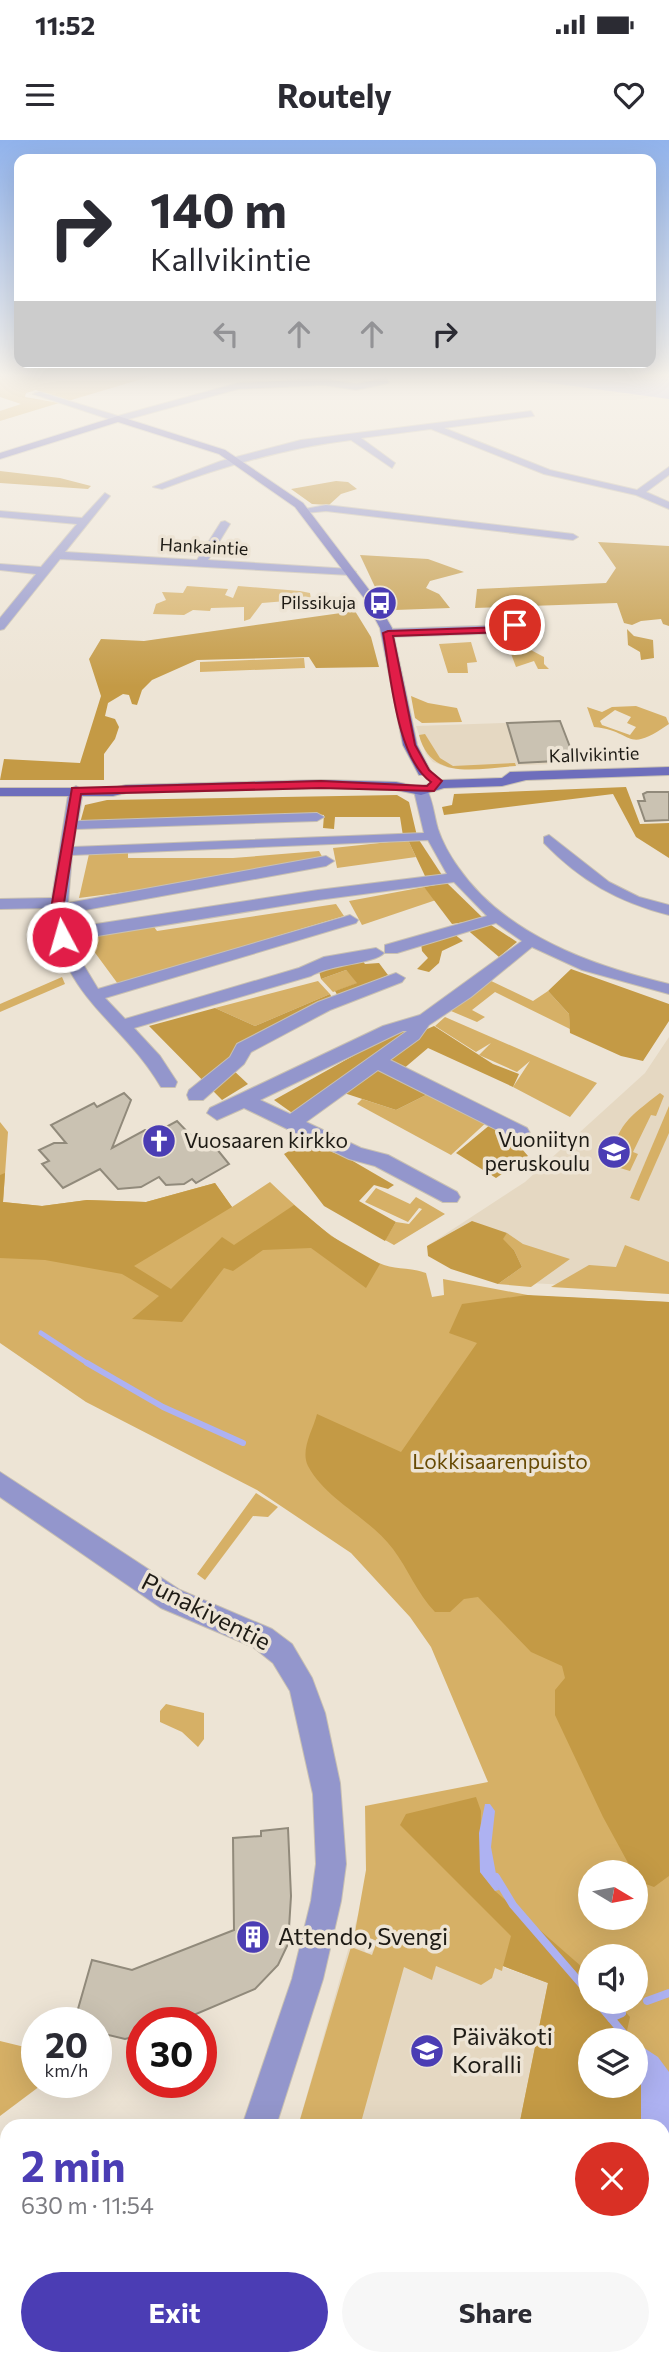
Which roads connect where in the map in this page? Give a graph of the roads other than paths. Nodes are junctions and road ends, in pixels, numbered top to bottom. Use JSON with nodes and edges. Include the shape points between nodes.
{"nodes":[{"id":1,"x":179,"y":480,"type":"edge"},
{"id":2,"x":263,"y":480,"type":"edge"},
{"id":3,"x":581,"y":480,"type":"edge"},
{"id":4,"x":656,"y":480,"type":"edge"},
{"id":5,"x":158,"y":487,"type":"dead end"},
{"id":6,"x":639,"y":493,"type":"junction"},
{"id":7,"x":105,"y":496,"type":"dead end"},
{"id":8,"x":669,"y":506,"type":"edge"},
{"id":9,"x":305,"y":510,"type":"junction"},
{"id":10,"x":0,"y":514,"type":"edge"},
{"id":11,"x":85,"y":521,"type":"junction"},
{"id":12,"x":225,"y":524,"type":"dead end"},
{"id":13,"x":573,"y":537,"type":"dead end"},
{"id":14,"x":57,"y":555,"type":"junction"},
{"id":15,"x":200,"y":564,"type":"junction"},
{"id":16,"x":0,"y":567,"type":"edge"},
{"id":17,"x":44,"y":571,"type":"junction"},
{"id":18,"x":350,"y":572,"type":"junction"},
{"id":19,"x":514,"y":622,"type":"dead end"},
{"id":20,"x":0,"y":625,"type":"edge"},
{"id":21,"x":388,"y":633,"type":"junction"},
{"id":22,"x":410,"y":745,"type":"junction"},
{"id":23,"x":669,"y":771,"type":"edge"},
{"id":24,"x":405,"y":779,"type":"junction"},
{"id":25,"x":428,"y":782,"type":"junction"},
{"id":26,"x":76,"y":790,"type":"junction"},
{"id":27,"x":0,"y":792,"type":"edge"},
{"id":28,"x":317,"y":817,"type":"dead end"},
{"id":29,"x":79,"y":825,"type":"dead end"},
{"id":30,"x":422,"y":837,"type":"dead end"},
{"id":31,"x":549,"y":840,"type":"dead end"},
{"id":32,"x":74,"y":851,"type":"dead end"},
{"id":33,"x":327,"y":861,"type":"dead end"},
{"id":34,"x":448,"y":879,"type":"dead end"},
{"id":35,"x":0,"y":904,"type":"edge"},
{"id":36,"x":63,"y":905,"type":"junction"},
{"id":37,"x":669,"y":910,"type":"edge"},
{"id":38,"x":350,"y":920,"type":"dead end"},
{"id":39,"x":490,"y":920,"type":"dead end"},
{"id":40,"x":71,"y":935,"type":"dead end"},
{"id":41,"x":525,"y":945,"type":"dead end"},
{"id":42,"x":396,"y":978,"type":"dead end"},
{"id":43,"x":669,"y":989,"type":"edge"},
{"id":44,"x":102,"y":993,"type":"dead end"},
{"id":45,"x":422,"y":1021,"type":"junction"},
{"id":46,"x":131,"y":1023,"type":"dead end"},
{"id":47,"x":378,"y":1062,"type":"junction"},
{"id":48,"x":168,"y":1082,"type":"dead end"},
{"id":49,"x":196,"y":1095,"type":"dead end"},
{"id":50,"x":243,"y":1100,"type":"junction"},
{"id":51,"x":217,"y":1113,"type":"dead end"},
{"id":52,"x":290,"y":1124,"type":"junction"},
{"id":53,"x":520,"y":1133,"type":"dead end"},
{"id":54,"x":450,"y":1197,"type":"dead end"},
{"id":55,"x":0,"y":1483,"type":"edge"},
{"id":56,"x":260,"y":2119,"type":"edge"}],
"edges":[{"from":1,"to":5,"type":"street"},
{"from":2,"to":9,"type":"street"},
{"from":3,"to":6,"type":"street"},
{"from":4,"to":6,"type":"street"},
{"from":6,"to":8,"type":"street"},
{"from":7,"to":11,"type":"street"},
{"from":9,"to":13,"type":"street","via":[[336,509]]},
{"from":9,"to":18,"type":"street"},
{"from":10,"to":11,"type":"street"},
{"from":11,"to":14,"type":"street"},
{"from":12,"to":15,"type":"street"},
{"from":14,"to":15,"type":"street","name":"Hankaintie"},
{"from":14,"to":17,"type":"street"},
{"from":15,"to":18,"type":"street","name":"Hankaintie"},
{"from":16,"to":17,"type":"street"},
{"from":17,"to":20,"type":"street"},
{"from":18,"to":21,"type":"street"},
{"from":19,"to":21,"type":"street","via":[[516,626],[507,629]]},
{"from":21,"to":22,"type":"street"},
{"from":22,"to":24,"type":"street"},
{"from":22,"to":25,"type":"street"},
{"from":23,"to":25,"type":"street","name":"Kallvikintie"},
{"from":24,"to":25,"type":"street","name":"Kallvikintie"},
{"from":24,"to":26,"type":"street"},
{"from":25,"to":43,"type":"street","via":[[431,836],[468,889],[498,918],[566,958]]},
{"from":26,"to":27,"type":"street"},
{"from":26,"to":36,"type":"street"},
{"from":28,"to":29,"type":"street"},
{"from":30,"to":32,"type":"street"},
{"from":31,"to":37,"type":"street","via":[[575,868],[602,887]]},
{"from":33,"to":36,"type":"street"},
{"from":34,"to":40,"type":"street"},
{"from":35,"to":36,"type":"street"},
{"from":36,"to":48,"type":"street","via":[[62,937],[77,974],[156,1060]]},
{"from":38,"to":44,"type":"street"},
{"from":39,"to":46,"type":"street","via":[[315,965],[305,972]]},
{"from":41,"to":45,"type":"street"},
{"from":42,"to":49,"type":"street","via":[[324,1006],[243,1048],[238,1060]]},
{"from":45,"to":47,"type":"street","via":[[413,1035]]},
{"from":45,"to":50,"type":"street","via":[[389,1030]]},
{"from":47,"to":52,"type":"street"},
{"from":47,"to":53,"type":"street"},
{"from":50,"to":51,"type":"street"},
{"from":50,"to":52,"type":"street"},
{"from":52,"to":54,"type":"street","via":[[356,1154],[381,1160]]},
{"from":55,"to":56,"type":"street","name":"Punakiventie","via":[[166,1597],[251,1631],[273,1645],[289,1660],[304,1692],[314,1722],[332,1830],[329,1882],[319,1934]]}]}
